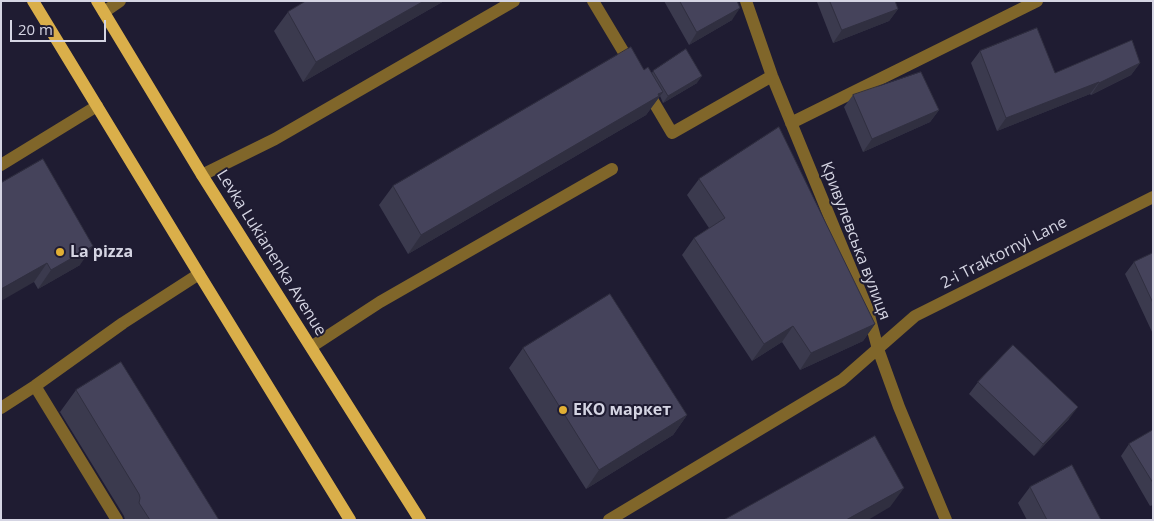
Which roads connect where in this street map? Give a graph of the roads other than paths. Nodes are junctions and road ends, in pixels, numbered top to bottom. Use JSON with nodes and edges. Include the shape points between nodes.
{"nodes":[{"id":1,"x":33,"y":1,"type":"edge"},
{"id":2,"x":120,"y":1,"type":"edge"},
{"id":3,"x":514,"y":1,"type":"edge"},
{"id":4,"x":593,"y":1,"type":"edge"},
{"id":5,"x":746,"y":1,"type":"edge"},
{"id":6,"x":1037,"y":1,"type":"edge"},
{"id":7,"x":101,"y":7,"type":"edge"},
{"id":8,"x":772,"y":76,"type":"junction"},
{"id":9,"x":97,"y":106,"type":"junction"},
{"id":10,"x":790,"y":123,"type":"junction"},
{"id":11,"x":1,"y":165,"type":"edge"},
{"id":12,"x":612,"y":169,"type":"dead end"},
{"id":13,"x":202,"y":175,"type":"junction"},
{"id":14,"x":1153,"y":197,"type":"edge"},
{"id":15,"x":199,"y":274,"type":"junction"},
{"id":16,"x":310,"y":346,"type":"junction"},
{"id":17,"x":878,"y":349,"type":"junction"},
{"id":18,"x":35,"y":386,"type":"junction"},
{"id":19,"x":1,"y":408,"type":"edge"},
{"id":20,"x":117,"y":520,"type":"edge"},
{"id":21,"x":350,"y":520,"type":"edge"},
{"id":22,"x":420,"y":520,"type":"edge"},
{"id":23,"x":609,"y":520,"type":"edge"},
{"id":24,"x":946,"y":520,"type":"edge"}],
"edges":[{"from":1,"to":9,"type":"main road"},
{"from":2,"to":7,"type":"street"},
{"from":3,"to":13,"type":"street","via":[[275,139]]},
{"from":4,"to":8,"type":"street","via":[[672,132]]},
{"from":5,"to":8,"type":"street","name":"Кривулевська вулиця"},
{"from":6,"to":10,"type":"street"},
{"from":7,"to":13,"type":"main road","name":"Levka Lukianenka Avenue"},
{"from":8,"to":10,"type":"street","name":"Кривулевська вулиця"},
{"from":9,"to":11,"type":"street"},
{"from":9,"to":15,"type":"main road"},
{"from":10,"to":17,"type":"street","name":"Кривулевська вулиця","via":[[867,308]]},
{"from":12,"to":16,"type":"street","via":[[380,302]]},
{"from":13,"to":16,"type":"main road","name":"Levka Lukianenka Avenue"},
{"from":14,"to":17,"type":"street","name":"2-i Traktornyi Lane","via":[[915,316]]},
{"from":15,"to":18,"type":"street"},
{"from":15,"to":21,"type":"main road"},
{"from":16,"to":22,"type":"main road","name":"Levka Lukianenka Avenue"},
{"from":17,"to":23,"type":"street","name":"2-i Traktornyi Lane","via":[[842,380]]},
{"from":17,"to":24,"type":"street","name":"Кривулевська вулиця"},
{"from":18,"to":19,"type":"street"},
{"from":18,"to":20,"type":"street"}]}
